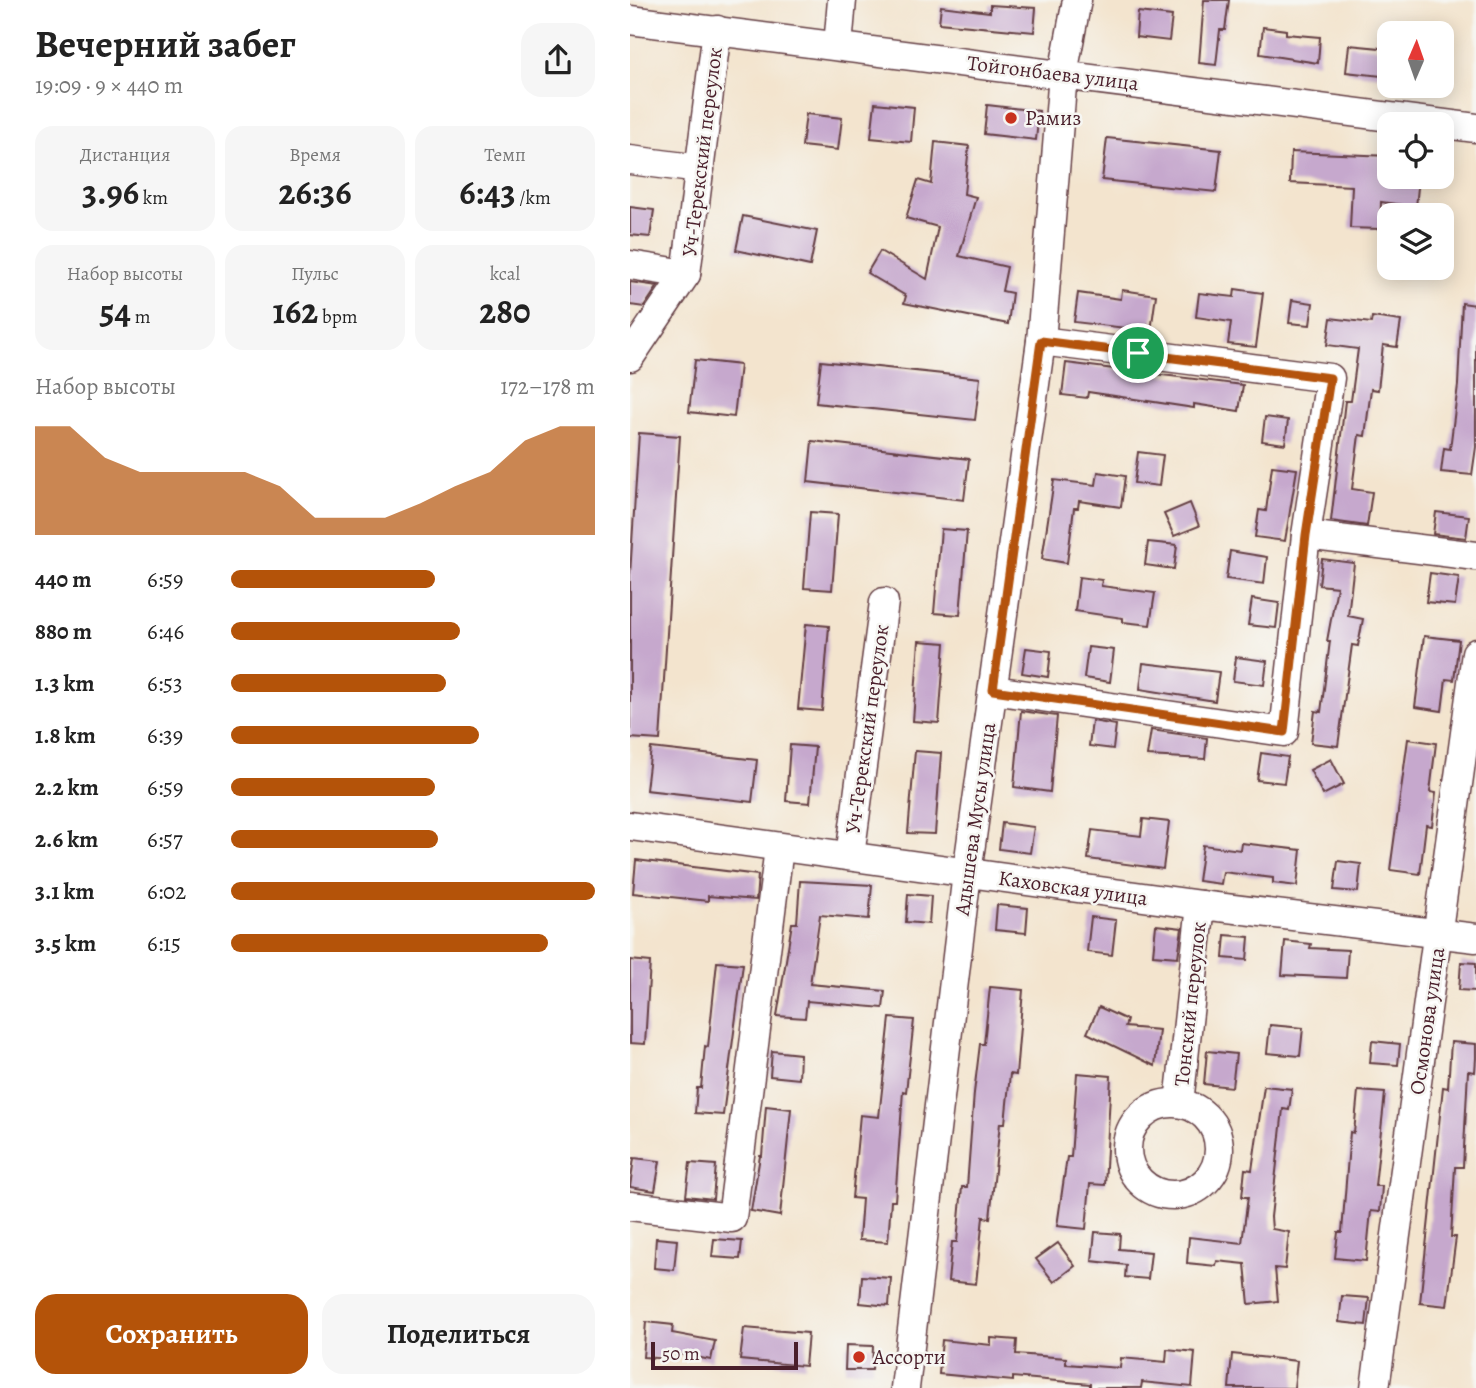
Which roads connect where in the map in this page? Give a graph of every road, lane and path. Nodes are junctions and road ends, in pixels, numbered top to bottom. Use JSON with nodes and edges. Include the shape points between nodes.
{"nodes":[{"id":1,"x":842,"y":0,"type":"edge"},
{"id":2,"x":1077,"y":0,"type":"edge"},
{"id":3,"x":630,"y":20,"type":"edge"},
{"id":4,"x":718,"y":30,"type":"junction"},
{"id":5,"x":838,"y":46,"type":"junction"},
{"id":6,"x":1063,"y":74,"type":"junction"},
{"id":7,"x":1476,"y":128,"type":"edge"},
{"id":8,"x":630,"y":160,"type":"edge"},
{"id":9,"x":700,"y":169,"type":"junction"},
{"id":10,"x":630,"y":265,"type":"edge"},
{"id":11,"x":687,"y":274,"type":"junction"},
{"id":12,"x":1041,"y":341,"type":"junction"},
{"id":13,"x":630,"y":357,"type":"edge"},
{"id":14,"x":1306,"y":535,"type":"junction"},
{"id":15,"x":1476,"y":556,"type":"edge"},
{"id":16,"x":884,"y":603,"type":"dead end"},
{"id":17,"x":1476,"y":653,"type":"edge"},
{"id":18,"x":993,"y":690,"type":"junction"},
{"id":19,"x":630,"y":825,"type":"edge"},
{"id":20,"x":779,"y":848,"type":"junction"},
{"id":21,"x":850,"y":856,"type":"junction"},
{"id":22,"x":967,"y":873,"type":"junction"},
{"id":23,"x":1201,"y":905,"type":"junction"},
{"id":24,"x":1439,"y":933,"type":"junction"},
{"id":25,"x":1476,"y":938,"type":"edge"},
{"id":26,"x":1179,"y":1103,"type":"dead end"},
{"id":27,"x":630,"y":1206,"type":"edge"},
{"id":28,"x":905,"y":1388,"type":"edge"},
{"id":29,"x":1375,"y":1388,"type":"edge"}],
"edges":[{"from":1,"to":5,"type":"street"},
{"from":2,"to":6,"type":"street","name":"Адышева Мусы улица"},
{"from":3,"to":4,"type":"street","name":"Тойгонбаева улица"},
{"from":4,"to":5,"type":"street","name":"Тойгонбаева улица"},
{"from":4,"to":9,"type":"street","name":"Уч-Терекский переулок"},
{"from":5,"to":6,"type":"street","name":"Тойгонбаева улица"},
{"from":6,"to":7,"type":"street","name":"Тойгонбаева улица"},
{"from":6,"to":12,"type":"street","name":"Адышева Мусы улица"},
{"from":8,"to":9,"type":"street"},
{"from":9,"to":11,"type":"street","name":"Уч-Терекский переулок"},
{"from":10,"to":11,"type":"street","name":"Уч-Терекский переулок"},
{"from":11,"to":13,"type":"street","name":"Уч-Терекский переулок"},
{"from":12,"to":14,"type":"street","via":[[1330,378]]},
{"from":12,"to":18,"type":"street","name":"Адышева Мусы улица"},
{"from":14,"to":15,"type":"street"},
{"from":14,"to":18,"type":"street","via":[[1284,732]]},
{"from":16,"to":21,"type":"street","name":"Уч-Терекский переулок"},
{"from":17,"to":24,"type":"street","name":"Осмонова улица"},
{"from":18,"to":22,"type":"street","name":"Адышева Мусы улица"},
{"from":19,"to":20,"type":"street","name":"Каховская улица"},
{"from":20,"to":21,"type":"street","name":"Каховская улица"},
{"from":20,"to":27,"type":"street","via":[[732,1218]]},
{"from":21,"to":22,"type":"street","name":"Каховская улица"},
{"from":22,"to":23,"type":"street","name":"Каховская улица"},
{"from":22,"to":28,"type":"street","name":"Адышева Мусы улица"},
{"from":23,"to":24,"type":"street","name":"Каховская улица"},
{"from":23,"to":26,"type":"street","name":"Тонский переулок"},
{"from":24,"to":25,"type":"street","name":"Каховская улица"},
{"from":24,"to":29,"type":"street","name":"Осмонова улица"}]}
